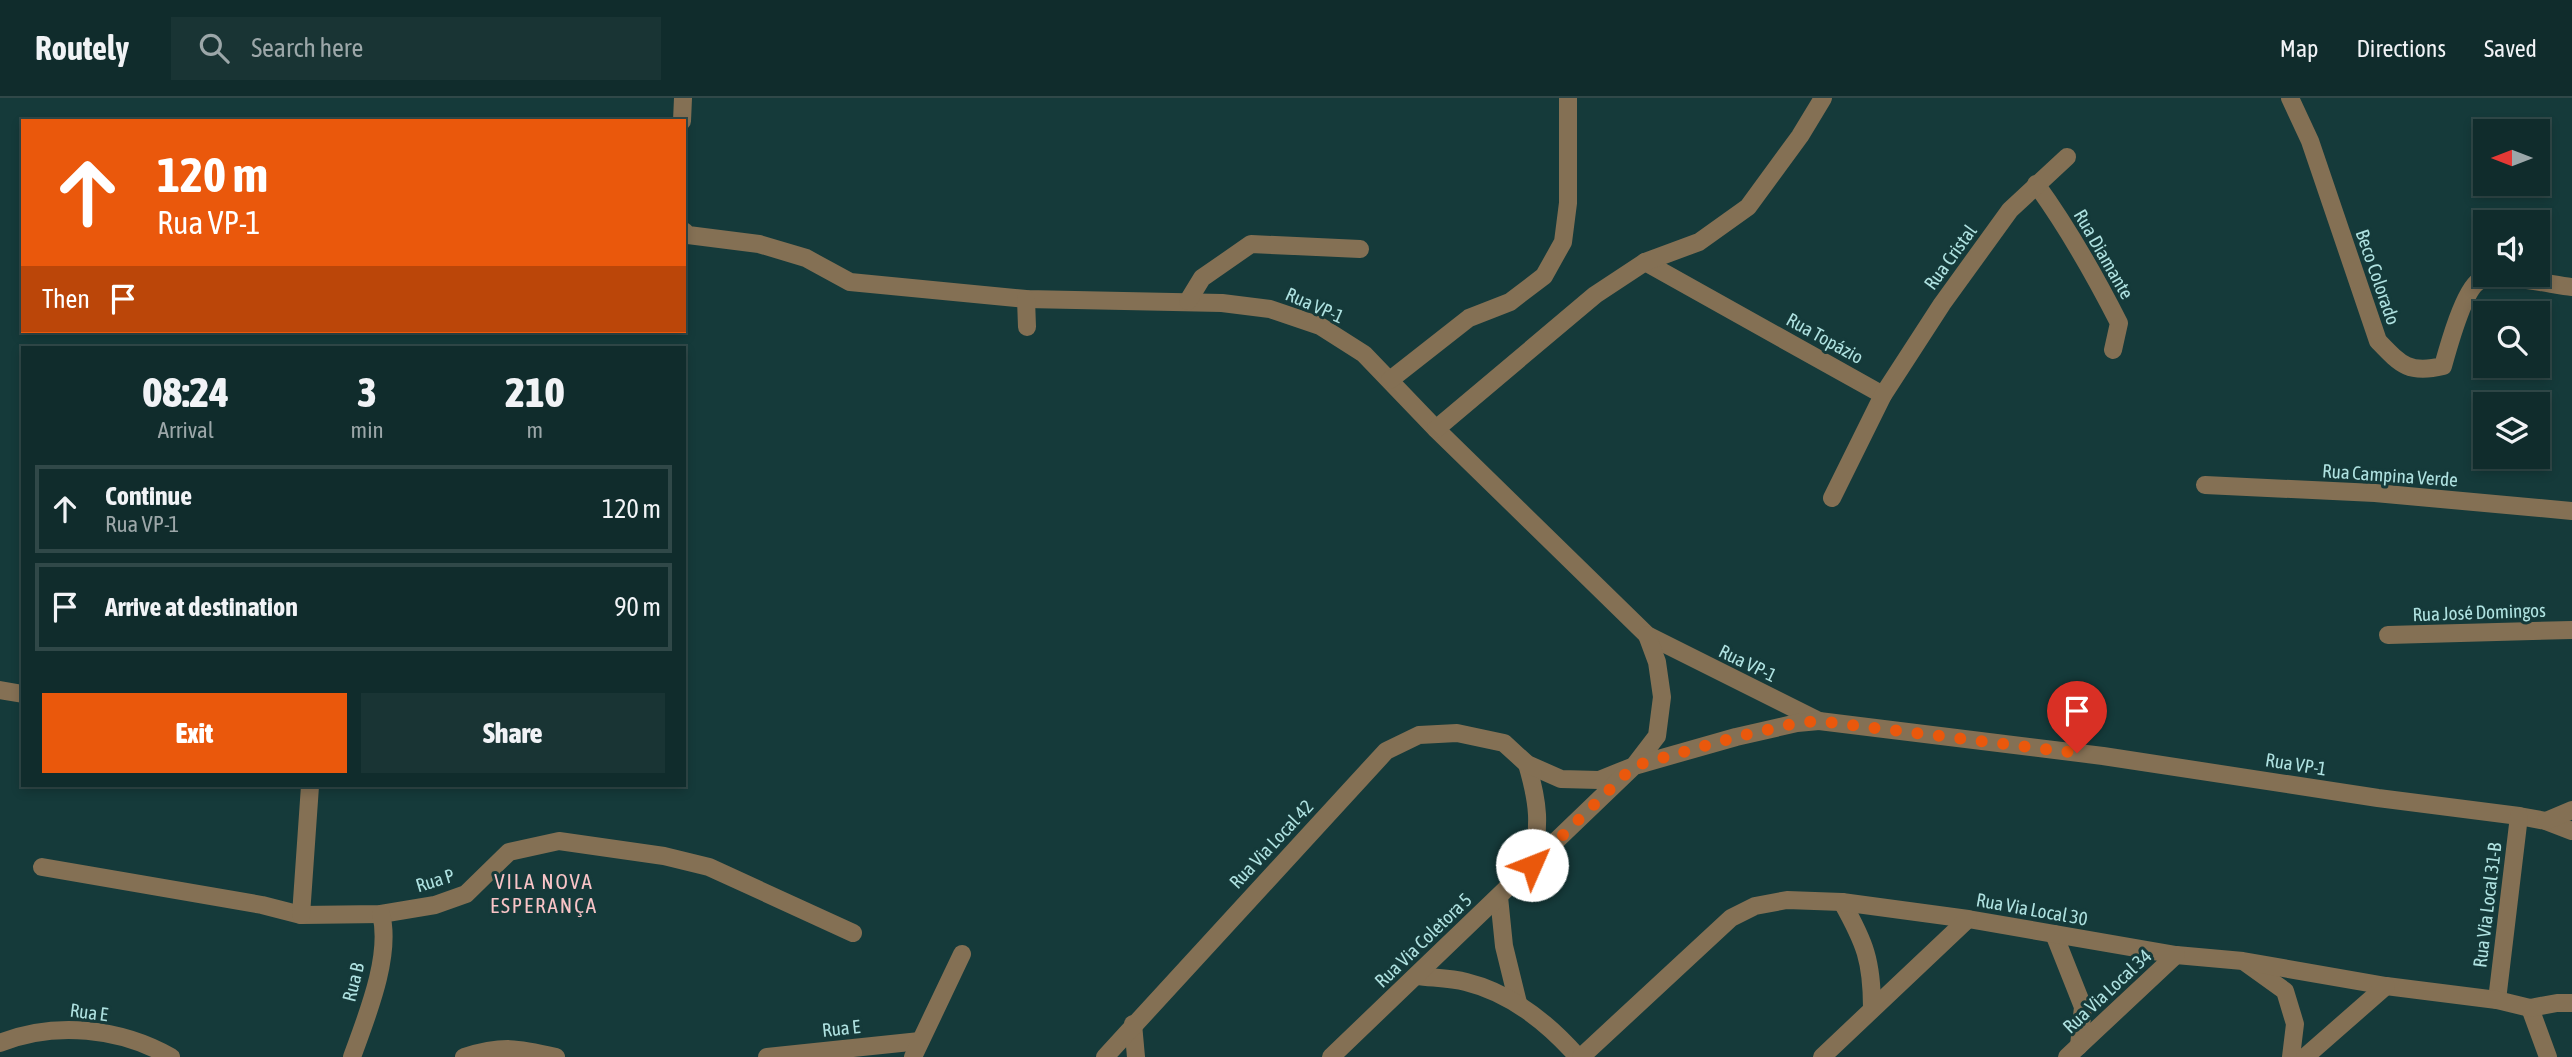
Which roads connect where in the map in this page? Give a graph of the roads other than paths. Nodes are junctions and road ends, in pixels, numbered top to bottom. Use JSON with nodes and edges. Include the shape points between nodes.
{"nodes":[{"id":1,"x":683,"y":98,"type":"edge"},
{"id":2,"x":1568,"y":98,"type":"edge"},
{"id":3,"x":1823,"y":98,"type":"edge"},
{"id":4,"x":2290,"y":98,"type":"edge"},
{"id":5,"x":682,"y":119,"type":"edge"},
{"id":6,"x":2067,"y":157,"type":"dead end"},
{"id":7,"x":2036,"y":184,"type":"junction"},
{"id":8,"x":686,"y":233,"type":"edge"},
{"id":9,"x":1360,"y":249,"type":"dead end"},
{"id":10,"x":1645,"y":262,"type":"junction"},
{"id":11,"x":2572,"y":287,"type":"edge"},
{"id":12,"x":1026,"y":299,"type":"junction"},
{"id":13,"x":1188,"y":301,"type":"junction"},
{"id":14,"x":1027,"y":327,"type":"dead end"},
{"id":15,"x":2113,"y":349,"type":"dead end"},
{"id":16,"x":1390,"y":380,"type":"junction"},
{"id":17,"x":1883,"y":395,"type":"junction"},
{"id":18,"x":1436,"y":429,"type":"junction"},
{"id":19,"x":2205,"y":485,"type":"dead end"},
{"id":20,"x":1832,"y":498,"type":"dead end"},
{"id":21,"x":2572,"y":512,"type":"edge"},
{"id":22,"x":2572,"y":631,"type":"edge"},
{"id":23,"x":1647,"y":635,"type":"junction"},
{"id":24,"x":2388,"y":635,"type":"dead end"},
{"id":25,"x":0,"y":690,"type":"edge"},
{"id":26,"x":21,"y":694,"type":"edge"},
{"id":27,"x":1819,"y":721,"type":"junction"},
{"id":28,"x":1527,"y":764,"type":"junction"},
{"id":29,"x":1634,"y":766,"type":"junction"},
{"id":30,"x":310,"y":787,"type":"edge"},
{"id":31,"x":2572,"y":810,"type":"edge"},
{"id":32,"x":2519,"y":816,"type":"junction"},
{"id":33,"x":2546,"y":821,"type":"junction"},
{"id":34,"x":2572,"y":831,"type":"edge"},
{"id":35,"x":1532,"y":865,"type":"junction"},
{"id":36,"x":42,"y":867,"type":"dead end"},
{"id":37,"x":1499,"y":897,"type":"junction"},
{"id":38,"x":1842,"y":902,"type":"junction"},
{"id":39,"x":381,"y":914,"type":"junction"},
{"id":40,"x":302,"y":915,"type":"junction"},
{"id":41,"x":1968,"y":919,"type":"junction"},
{"id":42,"x":853,"y":933,"type":"dead end"},
{"id":43,"x":2054,"y":934,"type":"junction"},
{"id":44,"x":962,"y":954,"type":"dead end"},
{"id":45,"x":2176,"y":955,"type":"junction"},
{"id":46,"x":2243,"y":961,"type":"junction"},
{"id":47,"x":1418,"y":976,"type":"junction"},
{"id":48,"x":2386,"y":986,"type":"junction"},
{"id":49,"x":2497,"y":999,"type":"junction"},
{"id":50,"x":1518,"y":1003,"type":"junction"},
{"id":51,"x":2572,"y":1003,"type":"edge"},
{"id":52,"x":1872,"y":1008,"type":"junction"},
{"id":53,"x":2530,"y":1008,"type":"junction"},
{"id":54,"x":1133,"y":1024,"type":"junction"},
{"id":55,"x":0,"y":1043,"type":"edge"},
{"id":56,"x":917,"y":1049,"type":"edge"},
{"id":57,"x":2073,"y":1051,"type":"edge"},
{"id":58,"x":171,"y":1057,"type":"edge"},
{"id":59,"x":352,"y":1057,"type":"edge"},
{"id":60,"x":464,"y":1057,"type":"edge"},
{"id":61,"x":556,"y":1057,"type":"edge"},
{"id":62,"x":767,"y":1057,"type":"edge"},
{"id":63,"x":1105,"y":1057,"type":"edge"},
{"id":64,"x":1136,"y":1057,"type":"edge"},
{"id":65,"x":1331,"y":1057,"type":"edge"},
{"id":66,"x":1580,"y":1057,"type":"edge"},
{"id":67,"x":1822,"y":1057,"type":"edge"},
{"id":68,"x":2291,"y":1057,"type":"edge"},
{"id":69,"x":2305,"y":1057,"type":"edge"},
{"id":70,"x":2548,"y":1057,"type":"edge"}],
"edges":[{"from":1,"to":5,"type":"street"},
{"from":2,"to":16,"type":"street","via":[[1569,203],[1563,242],[1544,276],[1510,302],[1469,318]]},
{"from":3,"to":10,"type":"street","via":[[1748,207],[1699,242]]},
{"from":4,"to":11,"type":"street","name":"Beco Colorado","via":[[2310,141],[2378,341],[2401,365],[2422,371],[2442,366],[2468,296],[2479,281],[2494,277]]},
{"from":6,"to":7,"type":"street","name":"Rua Cristal"},
{"from":7,"to":15,"type":"street","name":"Rua Diamante","via":[[2089,264],[2119,323]]},
{"from":7,"to":17,"type":"street","name":"Rua Cristal","via":[[2010,210]]},
{"from":8,"to":12,"type":"street","name":"Rua VP-1","via":[[759,244],[806,258],[850,282]]},
{"from":9,"to":13,"type":"street","via":[[1251,244],[1202,278]]},
{"from":10,"to":17,"type":"street","name":"Rua Topázio"},
{"from":10,"to":18,"type":"street","via":[[1595,295]]},
{"from":12,"to":13,"type":"street","name":"Rua VP-1"},
{"from":12,"to":14,"type":"street"},
{"from":13,"to":16,"type":"street","name":"Rua VP-1","via":[[1270,309],[1320,326],[1364,354]]},
{"from":16,"to":18,"type":"street","name":"Rua VP-1"},
{"from":17,"to":20,"type":"street"},
{"from":18,"to":23,"type":"street","name":"Rua VP-1"},
{"from":19,"to":21,"type":"street","name":"Rua Campina Verde","via":[[2375,493]]},
{"from":22,"to":24,"type":"street","name":"Rua José Domingos"},
{"from":23,"to":27,"type":"street","name":"Rua VP-1"},
{"from":23,"to":29,"type":"street","name":"Rua Via Coletora 5","via":[[1662,697],[1657,736]]},
{"from":25,"to":26,"type":"street"},
{"from":27,"to":29,"type":"street","name":"Rua Via Coletora 5","via":[[1736,737]]},
{"from":27,"to":32,"type":"street","name":"Rua VP-1","via":[[2103,756]]},
{"from":28,"to":29,"type":"street","via":[[1561,779],[1599,780]]},
{"from":28,"to":35,"type":"street","via":[[1536,793],[1539,829]]},
{"from":28,"to":54,"type":"street","name":"Rua Via Local 42","via":[[1504,743],[1457,733],[1419,735],[1385,751]]},
{"from":29,"to":35,"type":"street","name":"Rua Via Coletora 5"},
{"from":30,"to":40,"type":"street"},
{"from":31,"to":33,"type":"street"},
{"from":32,"to":33,"type":"street","name":"Rua VP-1"},
{"from":32,"to":49,"type":"street","name":"Rua Via Local 31-B"},
{"from":33,"to":34,"type":"street","name":"Rua VP-1"},
{"from":35,"to":37,"type":"street","name":"Rua Via Coletora 5"},
{"from":36,"to":40,"type":"street","name":"Rua P"},
{"from":37,"to":47,"type":"street","name":"Rua Via Coletora 5"},
{"from":37,"to":50,"type":"street","via":[[1504,946]]},
{"from":38,"to":41,"type":"street","name":"Rua Via Local 30"},
{"from":38,"to":52,"type":"street","via":[[1860,934],[1872,972]]},
{"from":38,"to":66,"type":"street","name":"Rua Via Local 30","via":[[1787,900],[1755,906],[1731,918]]},
{"from":39,"to":40,"type":"street","name":"Rua P"},
{"from":39,"to":42,"type":"street","name":"Rua P","via":[[435,905],[466,894],[509,852],[559,841],[709,867]]},
{"from":39,"to":59,"type":"street","name":"Rua B","via":[[380,972]]},
{"from":41,"to":43,"type":"street","name":"Rua Via Local 30"},
{"from":41,"to":52,"type":"street"},
{"from":43,"to":45,"type":"street","name":"Rua Via Local 30"},
{"from":43,"to":57,"type":"street","via":[[2083,1007]]},
{"from":44,"to":56,"type":"street"},
{"from":45,"to":46,"type":"street","name":"Rua Via Local 30"},
{"from":45,"to":57,"type":"street","name":"Rua Via Local 34"},
{"from":46,"to":48,"type":"street","name":"Rua Via Local 30"},
{"from":46,"to":68,"type":"street","via":[[2285,991],[2295,1024]]},
{"from":47,"to":50,"type":"street","via":[[1466,982]]},
{"from":47,"to":65,"type":"street","name":"Rua Via Coletora 5"},
{"from":48,"to":49,"type":"street","name":"Rua Via Local 30"},
{"from":48,"to":69,"type":"street"},
{"from":49,"to":53,"type":"street","name":"Rua Via Local 30"},
{"from":50,"to":66,"type":"street"},
{"from":51,"to":53,"type":"street"},
{"from":52,"to":67,"type":"street"},
{"from":53,"to":70,"type":"street"},
{"from":54,"to":63,"type":"street","name":"Rua Via Local 42"},
{"from":54,"to":64,"type":"street"},
{"from":55,"to":58,"type":"street","name":"Rua E","via":[[50,1030],[85,1029],[152,1046]]},
{"from":56,"to":62,"type":"street","name":"Rua E"},
{"from":60,"to":61,"type":"street","via":[[514,1047]]}]}
